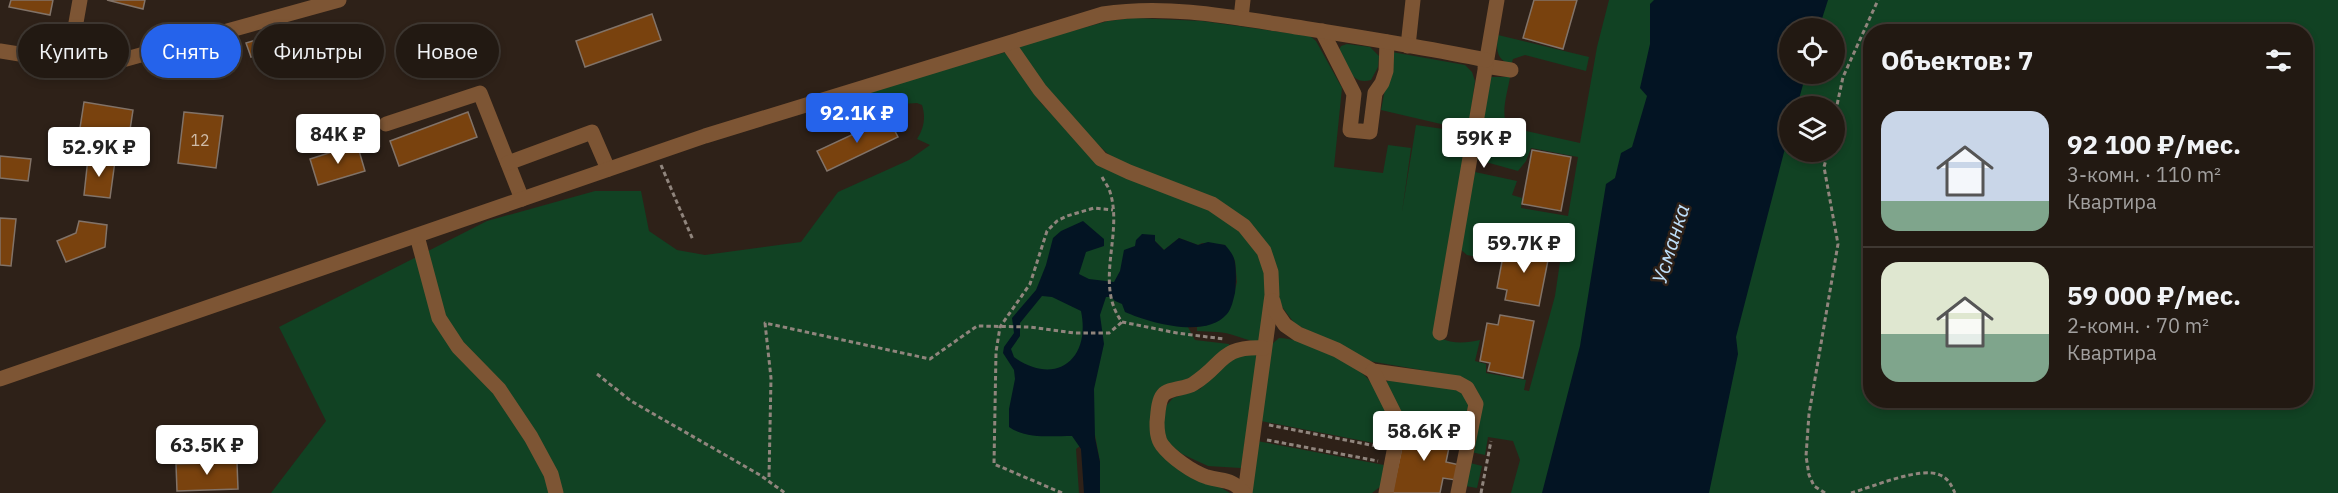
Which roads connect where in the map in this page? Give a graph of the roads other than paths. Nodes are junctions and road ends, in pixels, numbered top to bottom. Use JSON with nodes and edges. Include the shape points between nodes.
{"nodes":[{"id":1,"x":80,"y":0,"type":"edge"},
{"id":2,"x":339,"y":0,"type":"edge"},
{"id":3,"x":1243,"y":0,"type":"edge"},
{"id":4,"x":1413,"y":0,"type":"edge"},
{"id":5,"x":1497,"y":0,"type":"edge"},
{"id":6,"x":1118,"y":6,"type":"edge"},
{"id":7,"x":1240,"y":18,"type":"junction"},
{"id":8,"x":76,"y":24,"type":"edge"},
{"id":9,"x":1322,"y":31,"type":"junction"},
{"id":10,"x":1387,"y":42,"type":"junction"},
{"id":11,"x":1008,"y":44,"type":"junction"},
{"id":12,"x":1408,"y":46,"type":"junction"},
{"id":13,"x":0,"y":51,"type":"edge"},
{"id":14,"x":18,"y":54,"type":"edge"},
{"id":15,"x":129,"y":58,"type":"edge"},
{"id":16,"x":1486,"y":63,"type":"junction"},
{"id":17,"x":1510,"y":70,"type":"dead end"},
{"id":18,"x":386,"y":124,"type":"dead end"},
{"id":19,"x":508,"y":163,"type":"junction"},
{"id":20,"x":608,"y":169,"type":"junction"},
{"id":21,"x":522,"y":199,"type":"junction"},
{"id":22,"x":417,"y":236,"type":"junction"},
{"id":23,"x":1272,"y":295,"type":"junction"},
{"id":24,"x":1440,"y":333,"type":"dead end"},
{"id":25,"x":1264,"y":348,"type":"junction"},
{"id":26,"x":1373,"y":371,"type":"junction"},
{"id":27,"x":0,"y":379,"type":"edge"},
{"id":28,"x":556,"y":493,"type":"edge"},
{"id":29,"x":1244,"y":493,"type":"edge"},
{"id":30,"x":1386,"y":493,"type":"edge"},
{"id":31,"x":1458,"y":493,"type":"edge"}],
"edges":[{"from":1,"to":8,"type":"street"},
{"from":2,"to":15,"type":"street"},
{"from":3,"to":7,"type":"street"},
{"from":4,"to":12,"type":"street"},
{"from":5,"to":16,"type":"street"},
{"from":6,"to":7,"type":"street"},
{"from":6,"to":11,"type":"street"},
{"from":7,"to":9,"type":"street"},
{"from":9,"to":10,"type":"street"},
{"from":9,"to":10,"type":"street","via":[[1354,94],[1350,130],[1370,132],[1375,93],[1386,71]]},
{"from":10,"to":12,"type":"street"},
{"from":11,"to":20,"type":"street"},
{"from":11,"to":23,"type":"street","via":[[1040,90],[1101,159],[1198,197],[1244,226],[1264,251],[1271,272]]},
{"from":12,"to":16,"type":"street"},
{"from":13,"to":14,"type":"street"},
{"from":16,"to":17,"type":"street"},
{"from":16,"to":24,"type":"street"},
{"from":18,"to":19,"type":"street","via":[[480,93]]},
{"from":19,"to":20,"type":"street","via":[[592,132]]},
{"from":19,"to":21,"type":"street"},
{"from":20,"to":21,"type":"street"},
{"from":21,"to":22,"type":"street"},
{"from":22,"to":27,"type":"street"},
{"from":22,"to":28,"type":"street","via":[[438,318],[458,347],[499,389],[531,437],[551,474]]},
{"from":23,"to":25,"type":"street"},
{"from":23,"to":26,"type":"street","via":[[1276,312],[1285,325]]},
{"from":25,"to":29,"type":"street"},
{"from":25,"to":29,"type":"street","via":[[1248,347],[1230,353],[1189,386],[1166,393],[1158,418],[1163,446],[1206,477],[1236,484]]},
{"from":26,"to":30,"type":"street","via":[[1400,420]]},
{"from":26,"to":31,"type":"street","via":[[1458,383],[1471,393],[1476,404]]}]}
